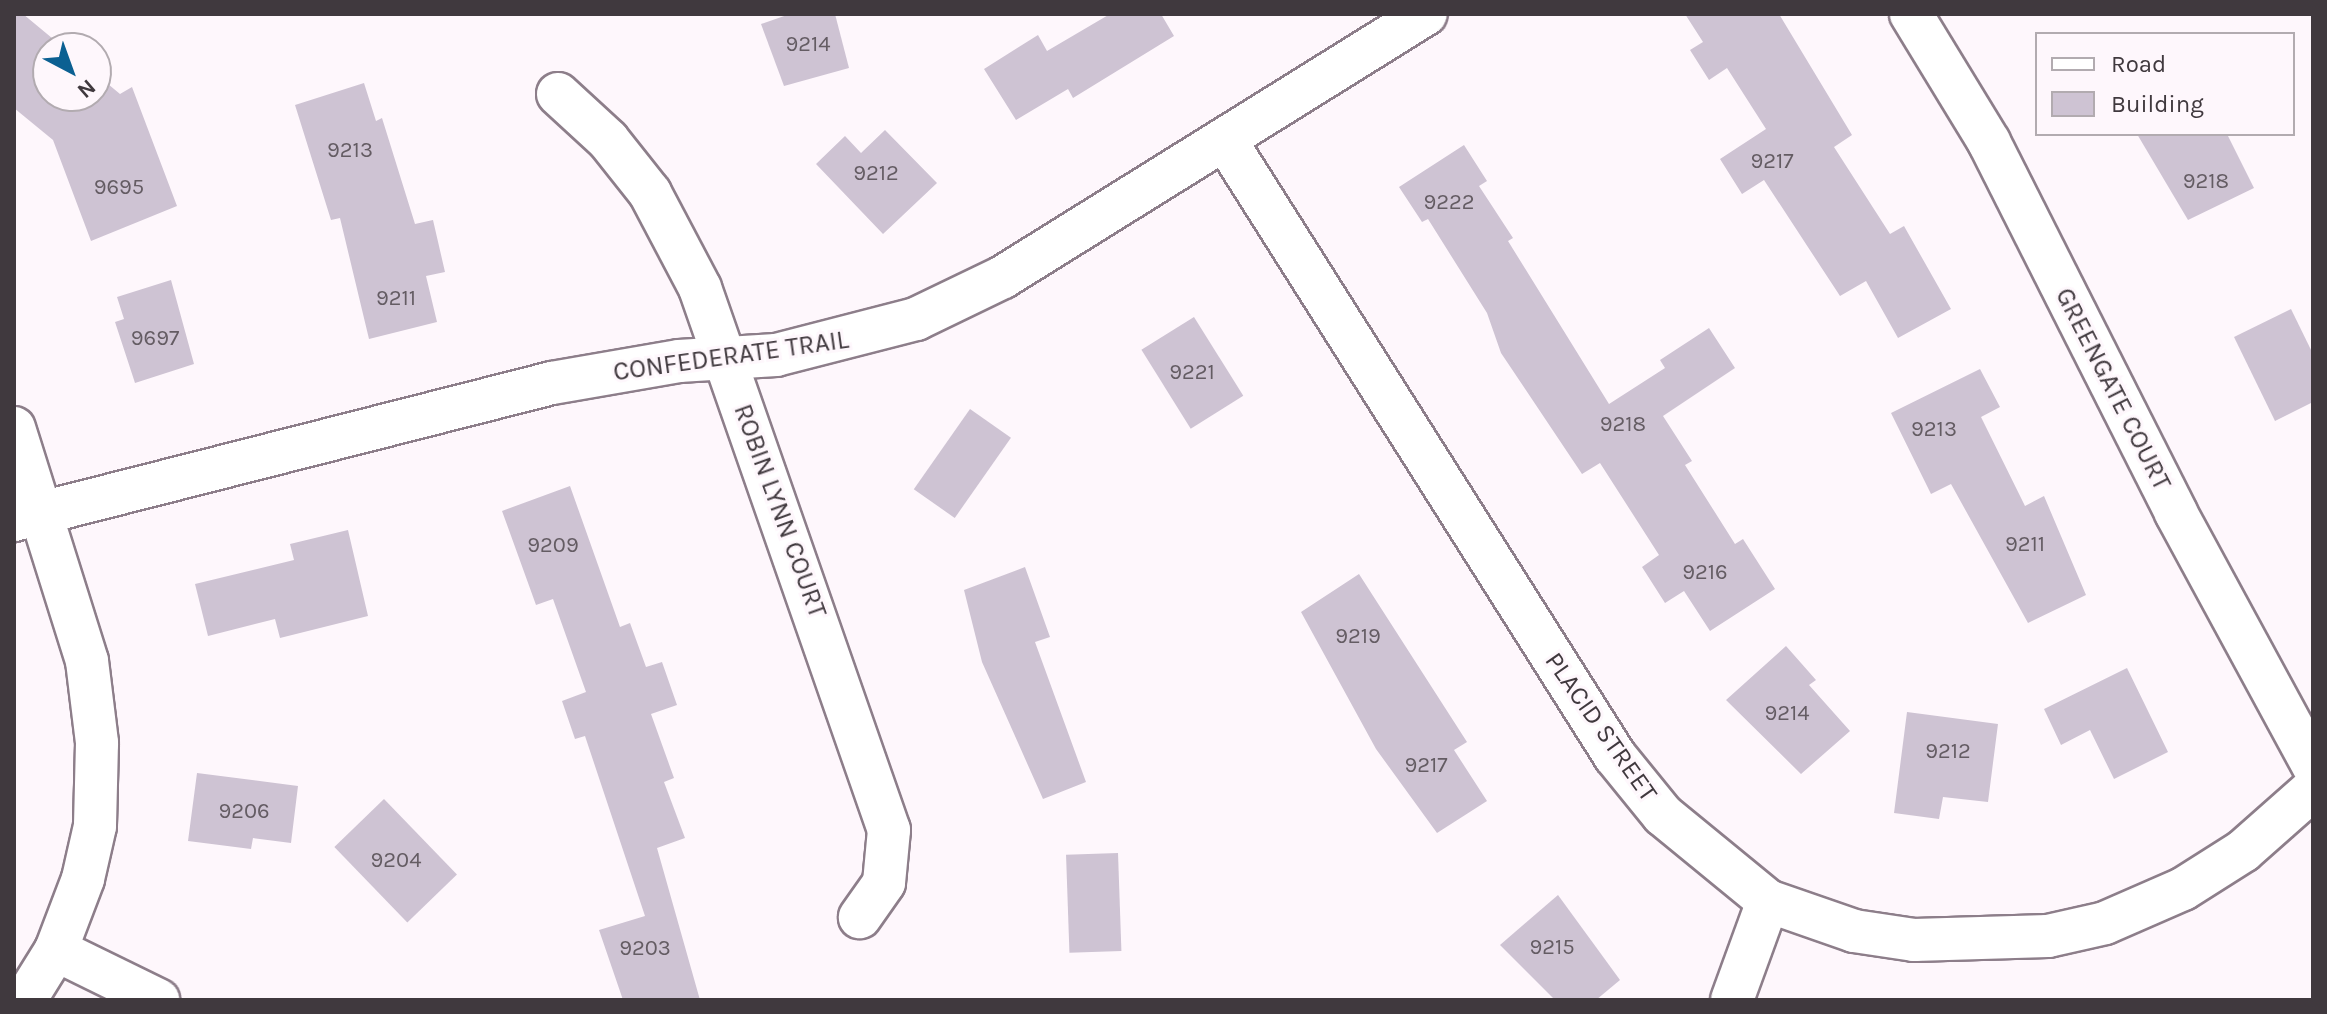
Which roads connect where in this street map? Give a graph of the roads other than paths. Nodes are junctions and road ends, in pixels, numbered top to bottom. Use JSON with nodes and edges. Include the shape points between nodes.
{"nodes":[{"id":1,"x":1426,"y":14,"type":"edge"},
{"id":2,"x":1911,"y":14,"type":"edge"},
{"id":3,"x":558,"y":94,"type":"dead end"},
{"id":4,"x":1227,"y":143,"type":"junction"},
{"id":5,"x":725,"y":360,"type":"junction"},
{"id":6,"x":14,"y":428,"type":"edge"},
{"id":7,"x":28,"y":517,"type":"edge"},
{"id":8,"x":2313,"y":765,"type":"edge"},
{"id":9,"x":2313,"y":789,"type":"edge"},
{"id":10,"x":1768,"y":901,"type":"junction"},
{"id":11,"x":860,"y":917,"type":"dead end"},
{"id":12,"x":56,"y":950,"type":"junction"},
{"id":13,"x":25,"y":1000,"type":"edge"},
{"id":14,"x":158,"y":1000,"type":"edge"},
{"id":15,"x":1732,"y":1000,"type":"edge"}],
"edges":[{"from":1,"to":4,"type":"street","name":"CONFEDERATE TRAIL"},
{"from":2,"to":8,"type":"street","name":"GREENGATE COURT","via":[[1989,142],[2176,513]]},
{"from":3,"to":5,"type":"street","name":"ROBIN LYNN COURT","via":[[608,140],[650,193],[683,251]]},
{"from":4,"to":5,"type":"street","name":"CONFEDERATE TRAIL","via":[[961,300],[854,339]]},
{"from":4,"to":10,"type":"street","name":"PLACID STREET","via":[[1615,756],[1663,815]]},
{"from":5,"to":7,"type":"street","name":"CONFEDERATE TRAIL","via":[[679,361],[552,383]]},
{"from":5,"to":11,"type":"street","name":"ROBIN LYNN COURT","via":[[889,830],[884,883]]},
{"from":6,"to":7,"type":"street"},
{"from":7,"to":12,"type":"street","via":[[87,661],[97,743],[95,826]]},
{"from":9,"to":10,"type":"street","name":"PLACID STREET","via":[[2243,851],[2183,889],[2105,923],[2048,936],[1914,940],[1854,931]]},
{"from":10,"to":15,"type":"street"},
{"from":12,"to":13,"type":"street"},
{"from":12,"to":14,"type":"street"}]}
